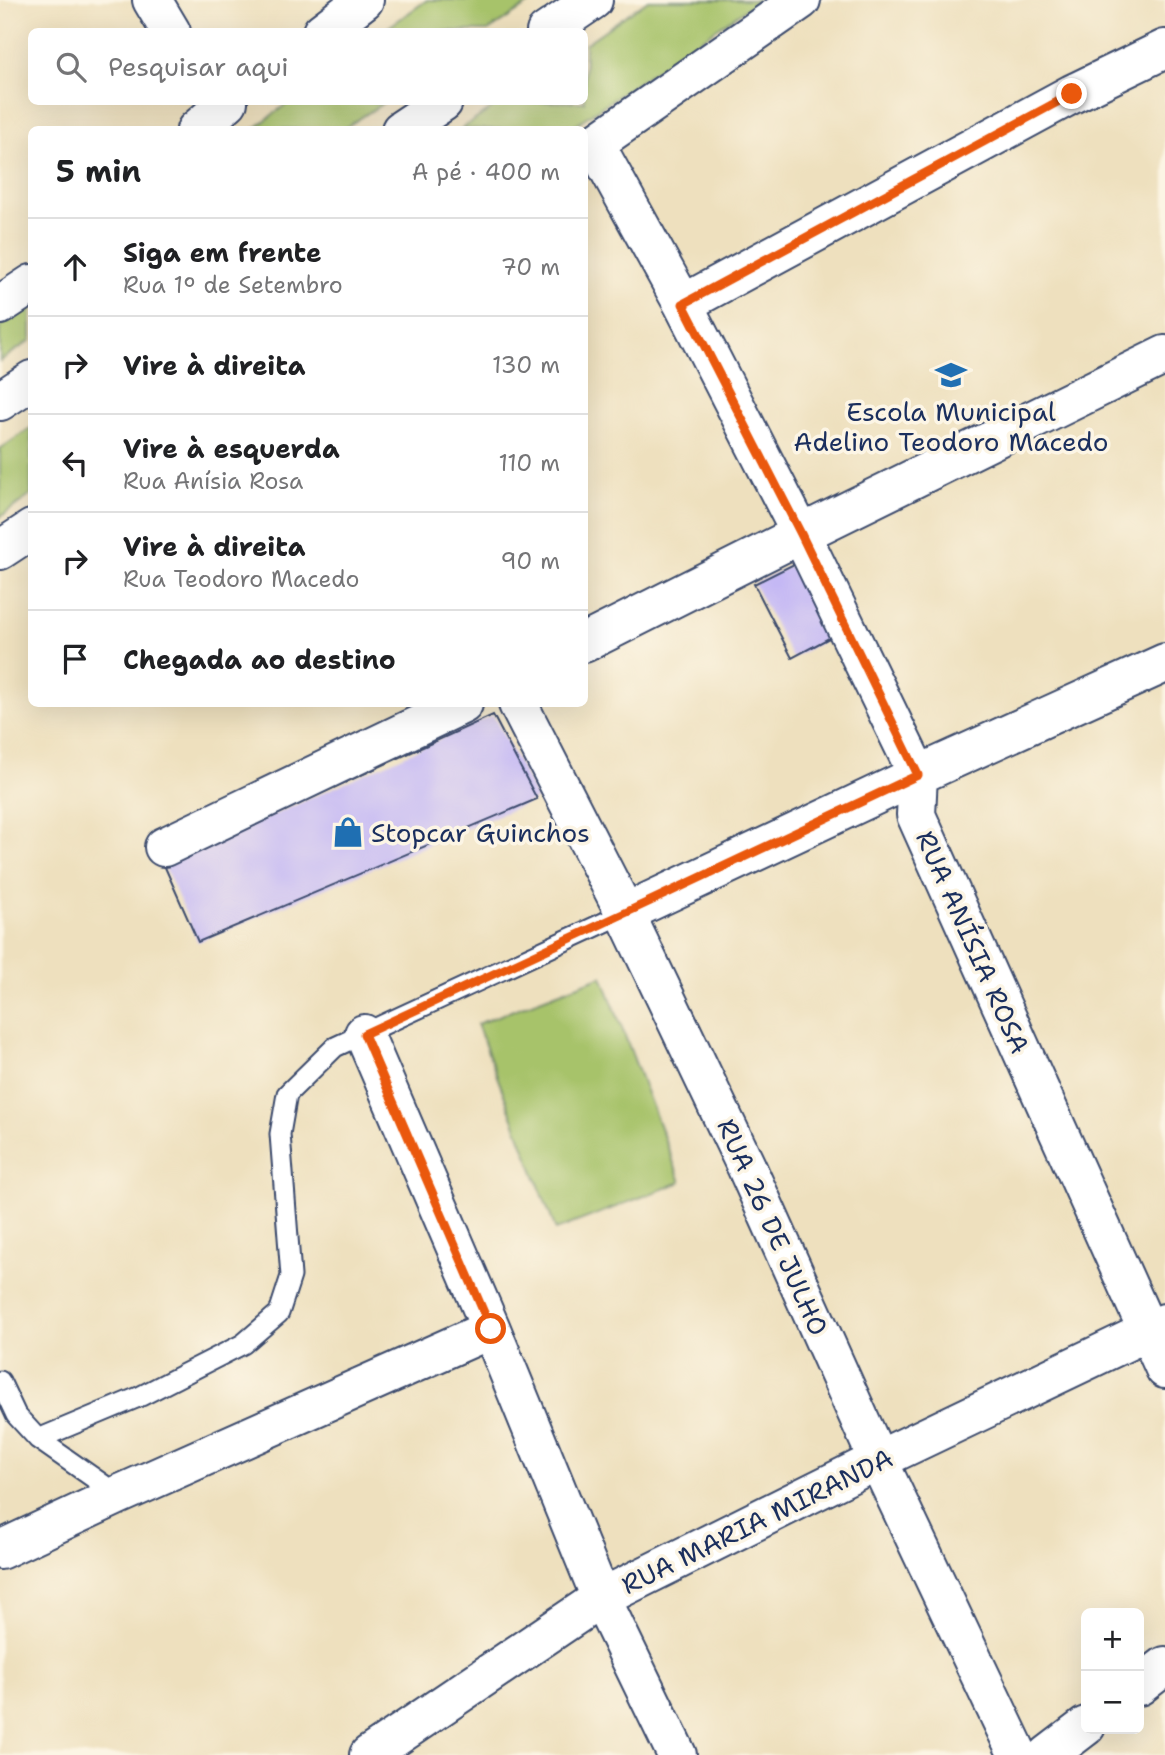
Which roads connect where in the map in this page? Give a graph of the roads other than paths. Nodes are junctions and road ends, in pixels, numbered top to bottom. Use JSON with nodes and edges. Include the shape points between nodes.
{"nodes":[{"id":1,"x":152,"y":0,"type":"edge"},
{"id":2,"x":365,"y":0,"type":"edge"},
{"id":3,"x":593,"y":0,"type":"edge"},
{"id":4,"x":802,"y":0,"type":"edge"},
{"id":5,"x":169,"y":28,"type":"edge"},
{"id":6,"x":327,"y":28,"type":"edge"},
{"id":7,"x":552,"y":28,"type":"edge"},
{"id":8,"x":1165,"y":49,"type":"edge"},
{"id":9,"x":438,"y":105,"type":"edge"},
{"id":10,"x":407,"y":126,"type":"edge"},
{"id":11,"x":590,"y":147,"type":"edge"},
{"id":12,"x":28,"y":287,"type":"edge"},
{"id":13,"x":683,"y":304,"type":"junction"},
{"id":14,"x":0,"y":305,"type":"edge"},
{"id":15,"x":1165,"y":355,"type":"edge"},
{"id":16,"x":28,"y":383,"type":"edge"},
{"id":17,"x":0,"y":401,"type":"edge"},
{"id":18,"x":28,"y":531,"type":"edge"},
{"id":19,"x":801,"y":534,"type":"junction"},
{"id":20,"x":0,"y":550,"type":"edge"},
{"id":21,"x":588,"y":641,"type":"edge"},
{"id":22,"x":1165,"y":663,"type":"edge"},
{"id":23,"x":457,"y":707,"type":"edge"},
{"id":24,"x":521,"y":707,"type":"edge"},
{"id":25,"x":918,"y":775,"type":"junction"},
{"id":26,"x":164,"y":847,"type":"dead end"},
{"id":27,"x":625,"y":913,"type":"junction"},
{"id":28,"x":349,"y":1041,"type":"junction"},
{"id":29,"x":1157,"y":1327,"type":"edge"},
{"id":30,"x":491,"y":1329,"type":"junction"},
{"id":31,"x":1165,"y":1369,"type":"edge"},
{"id":32,"x":0,"y":1381,"type":"edge"},
{"id":33,"x":38,"y":1439,"type":"junction"},
{"id":34,"x":878,"y":1460,"type":"junction"},
{"id":35,"x":118,"y":1495,"type":"junction"},
{"id":36,"x":0,"y":1550,"type":"edge"},
{"id":37,"x":601,"y":1598,"type":"junction"},
{"id":38,"x":1165,"y":1666,"type":"edge"},
{"id":39,"x":1144,"y":1682,"type":"edge"},
{"id":40,"x":1081,"y":1730,"type":"edge"},
{"id":41,"x":369,"y":1755,"type":"edge"},
{"id":42,"x":677,"y":1755,"type":"edge"},
{"id":43,"x":1018,"y":1755,"type":"edge"},
{"id":44,"x":1048,"y":1755,"type":"edge"}],
"edges":[{"from":1,"to":5,"type":"main road"},
{"from":2,"to":6,"type":"main road"},
{"from":3,"to":7,"type":"main road"},
{"from":4,"to":11,"type":"main road"},
{"from":8,"to":13,"type":"main road","via":[[1072,94]]},
{"from":9,"to":10,"type":"main road"},
{"from":11,"to":13,"type":"main road","name":"RUA ANÍSIA ROSA"},
{"from":12,"to":14,"type":"main road"},
{"from":13,"to":19,"type":"main road","name":"RUA ANÍSIA ROSA"},
{"from":15,"to":19,"type":"main road"},
{"from":16,"to":17,"type":"main road"},
{"from":18,"to":20,"type":"main road"},
{"from":19,"to":21,"type":"main road"},
{"from":19,"to":25,"type":"main road","name":"RUA ANÍSIA ROSA"},
{"from":22,"to":25,"type":"main road"},
{"from":23,"to":26,"type":"main road"},
{"from":24,"to":27,"type":"main road","name":"RUA 26 DE JULHO"},
{"from":25,"to":27,"type":"main road"},
{"from":25,"to":29,"type":"main road","name":"RUA ANÍSIA ROSA","via":[[916,814]]},
{"from":27,"to":28,"type":"lane"},
{"from":27,"to":34,"type":"main road","name":"RUA 26 DE JULHO","via":[[746,1166]]},
{"from":28,"to":30,"type":"main road"},
{"from":28,"to":33,"type":"lane","via":[[288,1094],[280,1134],[291,1276],[279,1313],[243,1344],[141,1396]]},
{"from":29,"to":31,"type":"main road","name":"RUA ANÍSIA ROSA"},
{"from":29,"to":34,"type":"main road","name":"RUA MARIA MIRANDA"},
{"from":30,"to":35,"type":"main road"},
{"from":30,"to":37,"type":"main road"},
{"from":32,"to":33,"type":"lane","via":[[16,1415]]},
{"from":33,"to":35,"type":"lane"},
{"from":34,"to":37,"type":"main road","name":"RUA MARIA MIRANDA"},
{"from":34,"to":43,"type":"main road","name":"RUA 26 DE JULHO"},
{"from":35,"to":36,"type":"main road"},
{"from":37,"to":41,"type":"main road","name":"RUA MARIA MIRANDA"},
{"from":37,"to":42,"type":"main road"},
{"from":38,"to":39,"type":"main road"},
{"from":40,"to":44,"type":"main road"}]}
